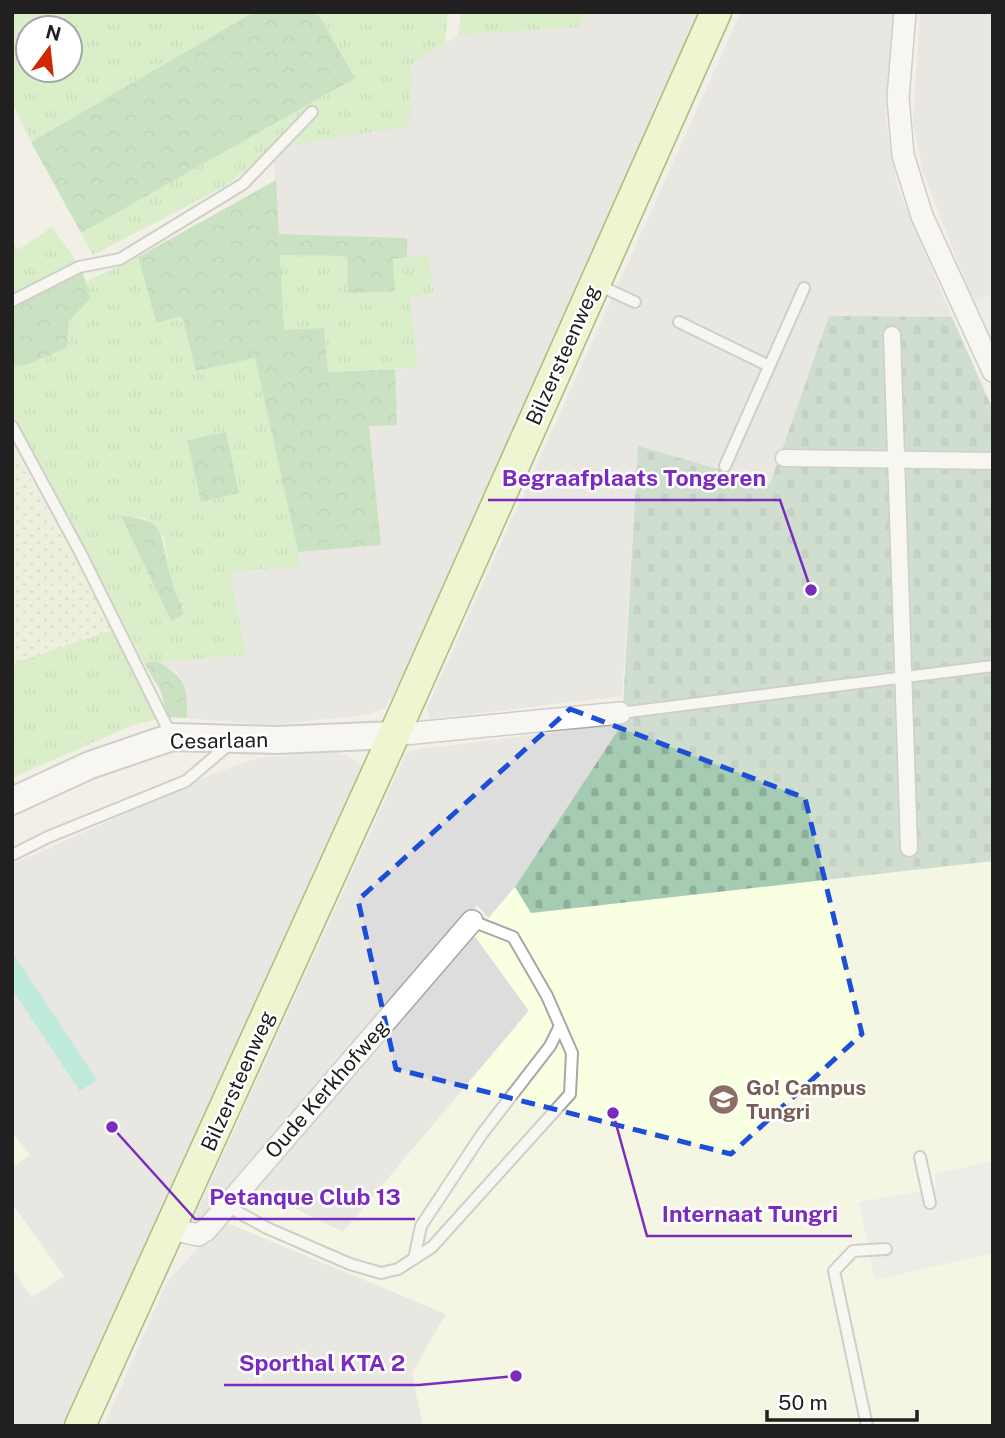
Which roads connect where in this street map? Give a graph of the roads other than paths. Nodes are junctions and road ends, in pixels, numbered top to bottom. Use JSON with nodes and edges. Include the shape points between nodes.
{"nodes":[{"id":1,"x":716,"y":12,"type":"edge"},
{"id":2,"x":905,"y":12,"type":"edge"},
{"id":3,"x":312,"y":112,"type":"dead end"},
{"id":4,"x":595,"y":284,"type":"junction"},
{"id":5,"x":804,"y":288,"type":"dead end"},
{"id":6,"x":12,"y":300,"type":"edge"},
{"id":7,"x":635,"y":302,"type":"dead end"},
{"id":8,"x":680,"y":321,"type":"dead end"},
{"id":9,"x":892,"y":335,"type":"dead end"},
{"id":10,"x":769,"y":366,"type":"junction"},
{"id":11,"x":993,"y":371,"type":"edge"},
{"id":12,"x":12,"y":426,"type":"edge"},
{"id":13,"x":784,"y":458,"type":"dead end"},
{"id":14,"x":896,"y":460,"type":"junction"},
{"id":15,"x":993,"y":461,"type":"edge"},
{"id":16,"x":725,"y":466,"type":"dead end"},
{"id":17,"x":993,"y":666,"type":"edge"},
{"id":18,"x":903,"y":678,"type":"junction"},
{"id":19,"x":620,"y":713,"type":"joint"},
{"id":20,"x":394,"y":735,"type":"junction"},
{"id":21,"x":172,"y":737,"type":"junction"},
{"id":22,"x":237,"y":738,"type":"junction"},
{"id":23,"x":12,"y":801,"type":"edge"},
{"id":24,"x":909,"y":848,"type":"dead end"},
{"id":25,"x":12,"y":855,"type":"edge"},
{"id":26,"x":472,"y":921,"type":"joint"},
{"id":27,"x":560,"y":1026,"type":"junction"},
{"id":28,"x":920,"y":1157,"type":"dead end"},
{"id":29,"x":930,"y":1202,"type":"dead end"},
{"id":30,"x":227,"y":1206,"type":"junction"},
{"id":31,"x":172,"y":1228,"type":"junction"},
{"id":32,"x":886,"y":1249,"type":"dead end"},
{"id":33,"x":414,"y":1259,"type":"junction"},
{"id":34,"x":80,"y":1426,"type":"edge"},
{"id":35,"x":867,"y":1426,"type":"edge"}],
"edges":[{"from":1,"to":4,"type":"main road","name":"Bilzersteenweg"},
{"from":2,"to":11,"type":"street","via":[[898,98],[903,155],[922,216]]},
{"from":3,"to":6,"type":"lane","via":[[243,184],[120,259],[79,267]]},
{"from":4,"to":7,"type":"lane"},
{"from":4,"to":20,"type":"main road","name":"Bilzersteenweg"},
{"from":5,"to":10,"type":"lane"},
{"from":8,"to":10,"type":"lane"},
{"from":9,"to":14,"type":"street"},
{"from":10,"to":16,"type":"lane"},
{"from":12,"to":21,"type":"lane"},
{"from":13,"to":14,"type":"street"},
{"from":14,"to":15,"type":"street"},
{"from":14,"to":18,"type":"street"},
{"from":17,"to":18,"type":"lane"},
{"from":18,"to":19,"type":"lane"},
{"from":18,"to":24,"type":"street"},
{"from":19,"to":20,"type":"street"},
{"from":20,"to":22,"type":"street","name":"Cesarlaan"},
{"from":20,"to":31,"type":"main road","name":"Bilzersteenweg"},
{"from":21,"to":22,"type":"street","name":"Cesarlaan"},
{"from":21,"to":23,"type":"street","name":"Cesarlaan","via":[[90,765]]},
{"from":22,"to":25,"type":"lane","via":[[186,780]]},
{"from":26,"to":27,"type":"lane","via":[[513,937]]},
{"from":26,"to":30,"type":"street","name":"Oude Kerkhofweg"},
{"from":27,"to":33,"type":"lane","via":[[421,1226]]},
{"from":27,"to":33,"type":"lane","via":[[572,1052],[570,1094],[432,1247]]},
{"from":28,"to":29,"type":"lane"},
{"from":30,"to":31,"type":"street","name":"Oude Kerkhofweg","via":[[198,1235]]},
{"from":30,"to":33,"type":"lane","via":[[267,1228],[381,1273]]},
{"from":31,"to":34,"type":"main road","name":"Bilzersteenweg"},
{"from":32,"to":35,"type":"lane","via":[[853,1251],[834,1271]]}]}
